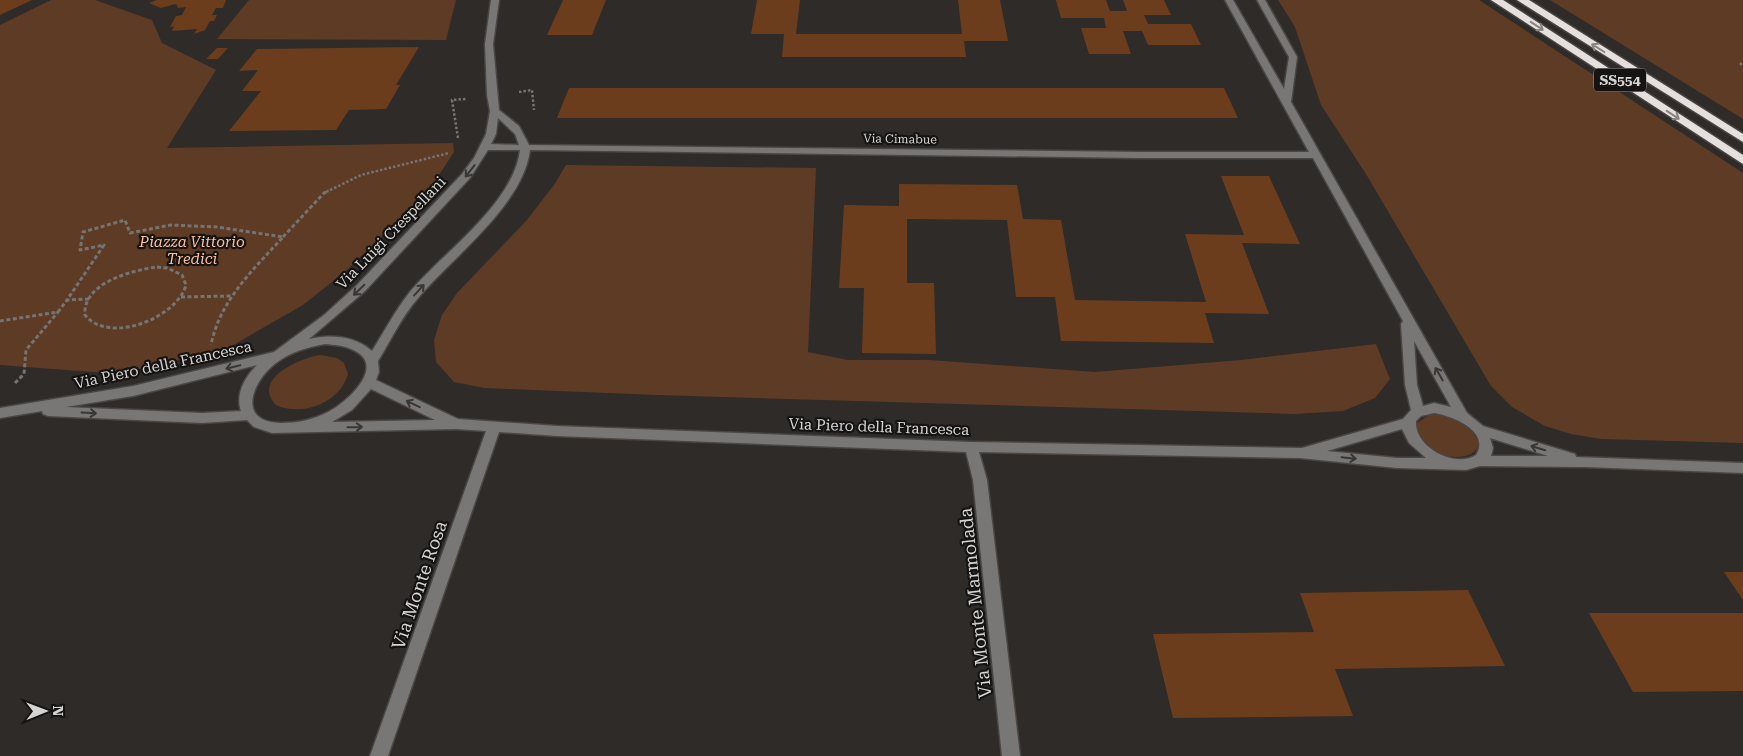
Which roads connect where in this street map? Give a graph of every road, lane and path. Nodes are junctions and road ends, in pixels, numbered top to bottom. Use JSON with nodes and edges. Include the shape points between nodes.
{"nodes":[{"id":1,"x":495,"y":0,"type":"edge"},
{"id":2,"x":1229,"y":0,"type":"edge"},
{"id":3,"x":1261,"y":0,"type":"edge"},
{"id":4,"x":1496,"y":0,"type":"edge"},
{"id":5,"x":1522,"y":0,"type":"edge"},
{"id":6,"x":1740,"y":63,"type":"dead end"},
{"id":7,"x":1743,"y":66,"type":"edge"},
{"id":8,"x":492,"y":96,"type":"junction"},
{"id":9,"x":1286,"y":102,"type":"junction"},
{"id":10,"x":495,"y":111,"type":"junction"},
{"id":11,"x":534,"y":111,"type":"dead end"},
{"id":12,"x":1743,"y":139,"type":"edge"},
{"id":13,"x":459,"y":142,"type":"dead end"},
{"id":14,"x":524,"y":146,"type":"junction"},
{"id":15,"x":484,"y":147,"type":"junction"},
{"id":16,"x":454,"y":152,"type":"dead end"},
{"id":17,"x":1316,"y":155,"type":"junction"},
{"id":18,"x":1743,"y":160,"type":"edge"},
{"id":19,"x":283,"y":237,"type":"junction"},
{"id":20,"x":231,"y":296,"type":"junction"},
{"id":21,"x":181,"y":297,"type":"junction"},
{"id":22,"x":89,"y":299,"type":"junction"},
{"id":23,"x":67,"y":300,"type":"junction"},
{"id":24,"x":58,"y":312,"type":"junction"},
{"id":25,"x":1406,"y":319,"type":"junction"},
{"id":26,"x":0,"y":321,"type":"edge"},
{"id":27,"x":280,"y":355,"type":"junction"},
{"id":28,"x":372,"y":360,"type":"junction"},
{"id":29,"x":208,"y":373,"type":"junction"},
{"id":30,"x":370,"y":382,"type":"junction"},
{"id":31,"x":12,"y":386,"type":"dead end"},
{"id":32,"x":23,"y":410,"type":"junction"},
{"id":33,"x":1418,"y":411,"type":"junction"},
{"id":34,"x":0,"y":413,"type":"edge"},
{"id":35,"x":250,"y":415,"type":"junction"},
{"id":36,"x":1463,"y":416,"type":"junction"},
{"id":37,"x":1409,"y":422,"type":"junction"},
{"id":38,"x":456,"y":424,"type":"junction"},
{"id":39,"x":494,"y":427,"type":"junction"},
{"id":40,"x":289,"y":428,"type":"junction"},
{"id":41,"x":1478,"y":429,"type":"junction"},
{"id":42,"x":972,"y":447,"type":"junction"},
{"id":43,"x":1300,"y":453,"type":"junction"},
{"id":44,"x":1478,"y":461,"type":"junction"},
{"id":45,"x":1585,"y":462,"type":"junction"},
{"id":46,"x":1455,"y":464,"type":"junction"},
{"id":47,"x":1743,"y":468,"type":"edge"},
{"id":48,"x":379,"y":756,"type":"edge"},
{"id":49,"x":1011,"y":756,"type":"edge"}],
"edges":[{"from":1,"to":8,"type":"street","name":"Via Luigi Crespellani","via":[[489,44]]},
{"from":2,"to":9,"type":"street"},
{"from":3,"to":9,"type":"street","via":[[1292,57]]},
{"from":4,"to":18,"type":"highway","number":"SS554","one_way":true},
{"from":12,"to":5,"type":"highway","number":"SS554","one_way":true},
{"from":6,"to":7,"type":"path"},
{"from":8,"to":10,"type":"street","name":"Via Luigi Crespellani"},
{"from":8,"to":11,"type":"path","via":[[532,90]]},
{"from":8,"to":13,"type":"path","via":[[452,100]]},
{"from":9,"to":17,"type":"street"},
{"from":10,"to":14,"type":"street","via":[[521,132]]},
{"from":10,"to":15,"type":"street","name":"Via Luigi Crespellani","via":[[491,134]]},
{"from":14,"to":15,"type":"street","name":"Via Cimabue"},
{"from":14,"to":17,"type":"street","name":"Via Cimabue"},
{"from":28,"to":14,"type":"street","one_way":true,"via":[[413,296],[497,208],[522,171]]},
{"from":15,"to":27,"type":"street","name":"Via Luigi Crespellani","one_way":true,"via":[[466,176],[361,288]]},
{"from":16,"to":19,"type":"path","via":[[361,175],[324,193]]},
{"from":17,"to":25,"type":"street"},
{"from":19,"to":20,"type":"path"},
{"from":19,"to":23,"type":"path","via":[[217,227],[172,225],[130,233],[125,220],[83,232],[80,250],[104,245]]},
{"from":20,"to":21,"type":"path"},
{"from":20,"to":29,"type":"path","via":[[212,334]]},
{"from":21,"to":22,"type":"path","via":[[160,315],[145,322],[114,328],[90,323],[84,308]]},
{"from":21,"to":22,"type":"path","via":[[186,287],[185,278],[170,268],[157,267],[142,268],[111,280]]},
{"from":22,"to":23,"type":"path"},
{"from":23,"to":24,"type":"path"},
{"from":24,"to":26,"type":"path"},
{"from":24,"to":31,"type":"path","via":[[26,350],[24,374]]},
{"from":25,"to":33,"type":"street","via":[[1411,385]]},
{"from":36,"to":25,"type":"street","one_way":true},
{"from":27,"to":28,"type":"street","name":"Via Piero della Francesca","via":[[306,343],[342,340],[366,350]]},
{"from":27,"to":29,"type":"street","name":"Via Piero della Francesca","one_way":true},
{"from":27,"to":35,"type":"street","name":"Via Piero della Francesca","via":[[257,373],[247,388],[244,402]]},
{"from":28,"to":30,"type":"street"},
{"from":29,"to":32,"type":"street","name":"Via Piero della Francesca","via":[[133,391]]},
{"from":38,"to":30,"type":"street","name":"Via Piero della Francesca","one_way":true},
{"from":30,"to":40,"type":"street","name":"Via Piero della Francesca","via":[[346,408],[309,425]]},
{"from":32,"to":34,"type":"street","name":"Via Piero della Francesca"},
{"from":32,"to":35,"type":"street","name":"Via Piero della Francesca","one_way":true,"via":[[202,418]]},
{"from":33,"to":36,"type":"street","name":"Via Piero della Francesca","via":[[1444,409]]},
{"from":33,"to":37,"type":"street"},
{"from":35,"to":40,"type":"street","name":"Via Piero della Francesca","via":[[266,425]]},
{"from":36,"to":41,"type":"street","name":"Via Piero della Francesca"},
{"from":37,"to":43,"type":"street","name":"Via Piero della Francesca"},
{"from":37,"to":46,"type":"street","name":"Via Piero della Francesca","via":[[1412,439],[1419,447]]},
{"from":38,"to":39,"type":"street","name":"Via Piero della Francesca"},
{"from":40,"to":38,"type":"street","name":"Via Piero della Francesca","one_way":true},
{"from":39,"to":42,"type":"street","name":"Via Piero della Francesca"},
{"from":39,"to":48,"type":"street","name":"Via Monte Rosa"},
{"from":41,"to":44,"type":"street","via":[[1487,447]]},
{"from":45,"to":41,"type":"street","name":"Via Piero della Francesca","one_way":true},
{"from":42,"to":43,"type":"street","name":"Via Piero della Francesca"},
{"from":42,"to":49,"type":"street","name":"Via Monte Marmolada","via":[[980,480]]},
{"from":43,"to":46,"type":"street","name":"Via Piero della Francesca","one_way":true,"via":[[1397,463]]},
{"from":44,"to":45,"type":"street","name":"Via Piero della Francesca"},
{"from":44,"to":46,"type":"street","name":"Via Piero della Francesca","via":[[1468,465]]},
{"from":45,"to":47,"type":"street","name":"Via Piero della Francesca"}]}
